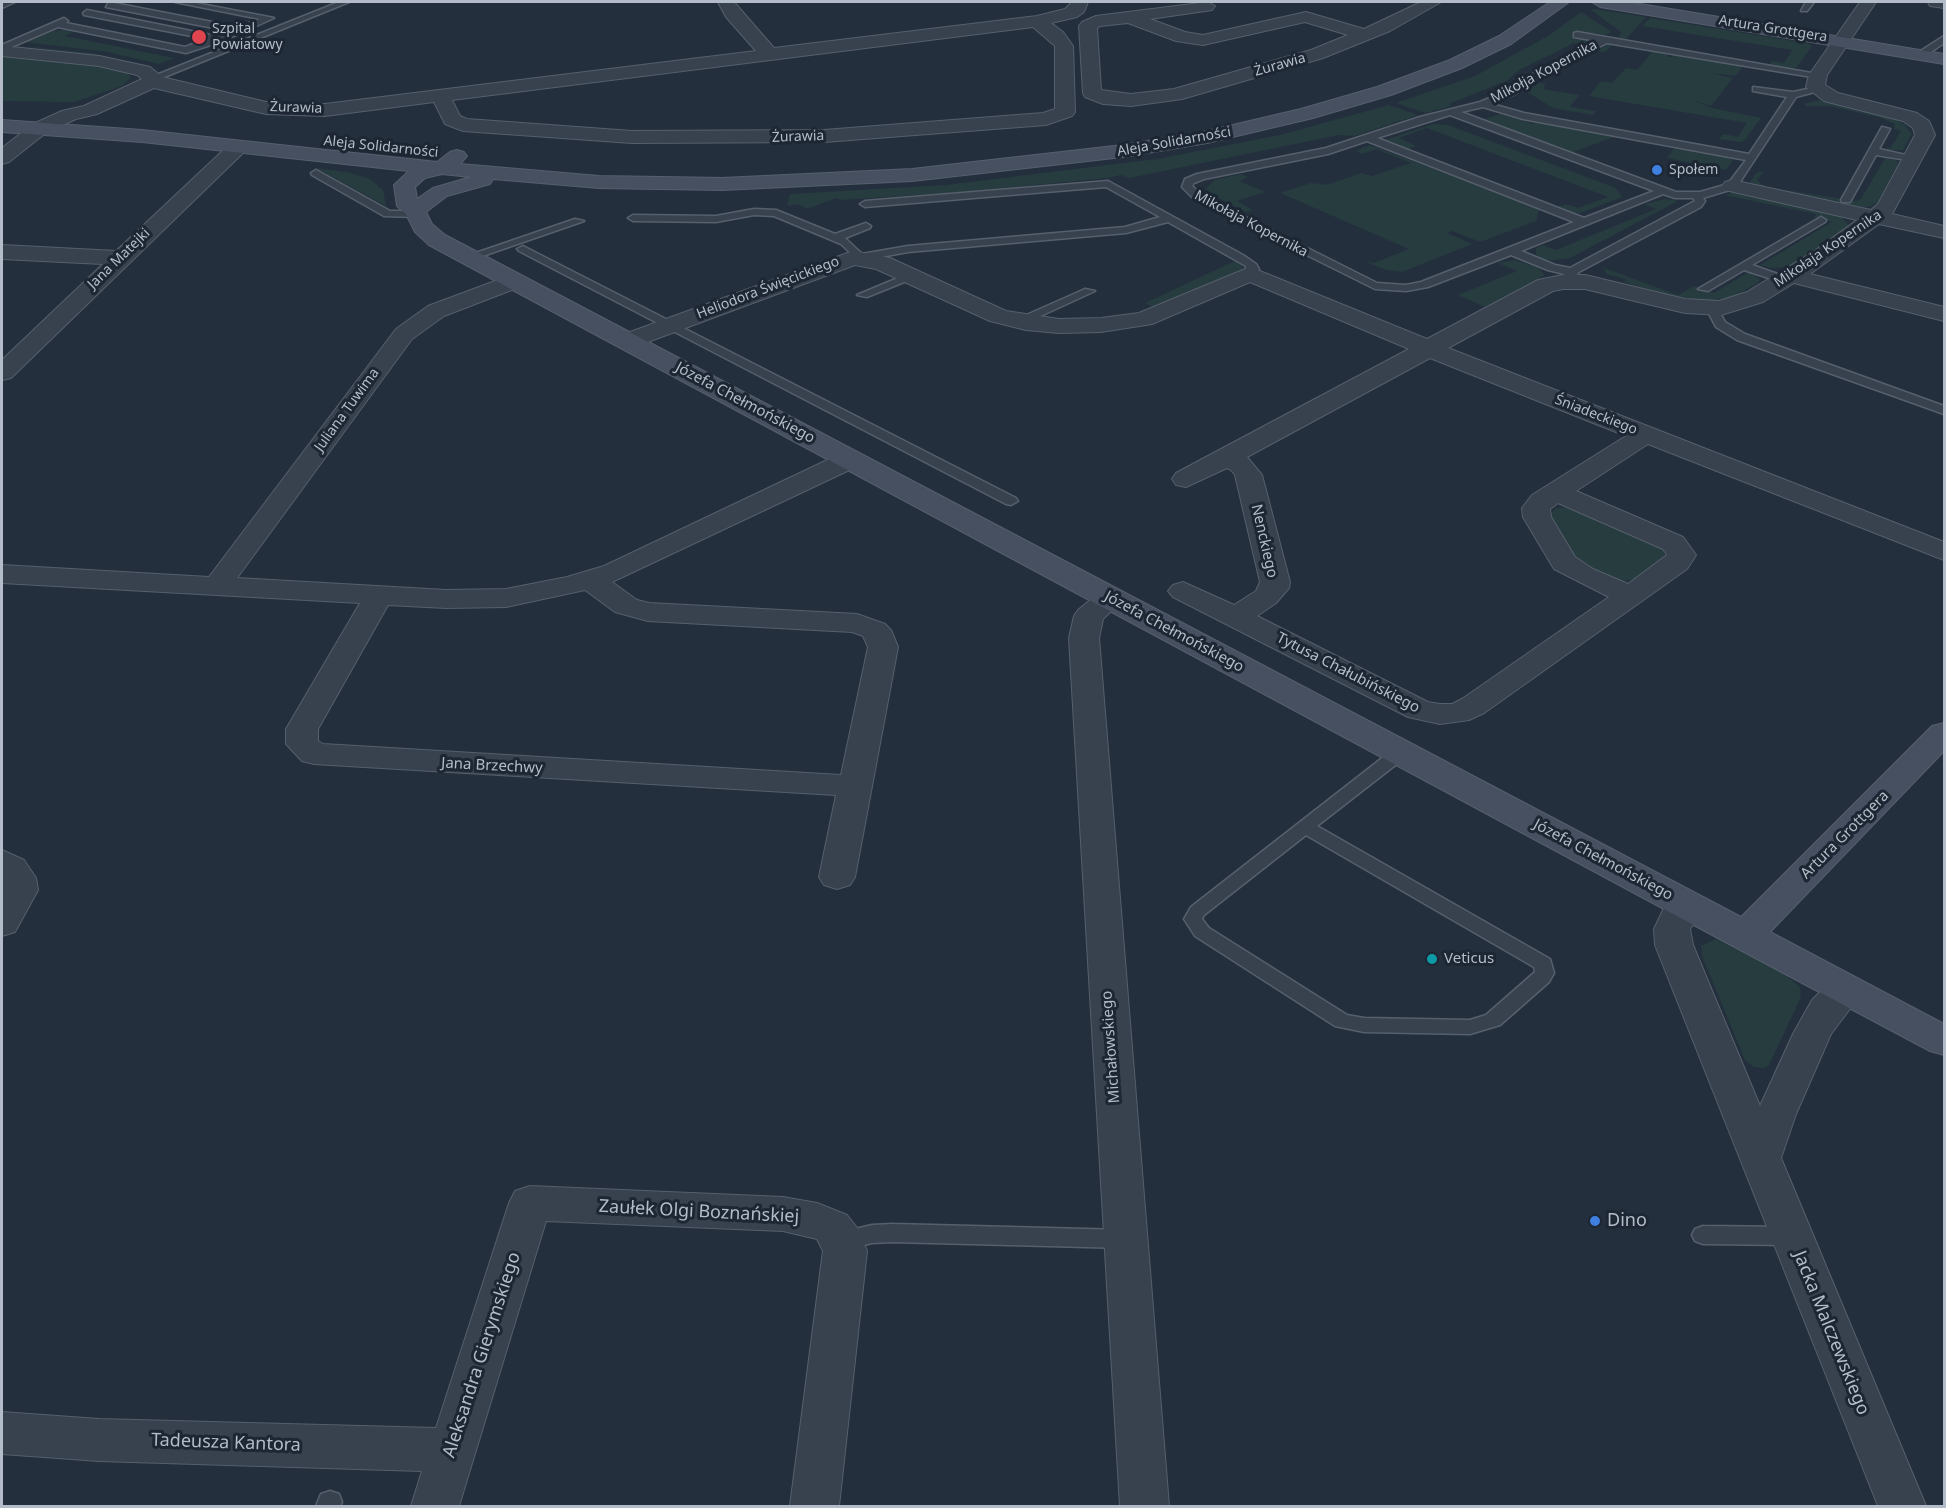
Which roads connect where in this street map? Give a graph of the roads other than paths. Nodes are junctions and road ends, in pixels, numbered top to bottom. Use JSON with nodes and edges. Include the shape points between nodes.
{"nodes":[{"id":1,"x":11,"y":2,"type":"edge"},
{"id":2,"x":119,"y":2,"type":"edge"},
{"id":3,"x":179,"y":2,"type":"edge"},
{"id":4,"x":345,"y":2,"type":"edge"},
{"id":5,"x":726,"y":2,"type":"edge"},
{"id":6,"x":1080,"y":2,"type":"edge"},
{"id":7,"x":1433,"y":2,"type":"edge"},
{"id":8,"x":1561,"y":2,"type":"edge"},
{"id":9,"x":1600,"y":2,"type":"edge"},
{"id":10,"x":1868,"y":2,"type":"edge"},
{"id":11,"x":1936,"y":2,"type":"edge"},
{"id":12,"x":1944,"y":3,"type":"edge"},
{"id":13,"x":2,"y":5,"type":"edge"},
{"id":14,"x":109,"y":5,"type":"junction"},
{"id":15,"x":1642,"y":5,"type":"edge"},
{"id":16,"x":1206,"y":6,"type":"dead end"},
{"id":17,"x":87,"y":13,"type":"junction"},
{"id":18,"x":1130,"y":18,"type":"junction"},
{"id":19,"x":1037,"y":21,"type":"junction"},
{"id":20,"x":56,"y":24,"type":"junction"},
{"id":21,"x":240,"y":30,"type":"junction"},
{"id":22,"x":1365,"y":35,"type":"junction"},
{"id":23,"x":1577,"y":35,"type":"dead end"},
{"id":24,"x":220,"y":39,"type":"junction"},
{"id":25,"x":1944,"y":39,"type":"edge"},
{"id":26,"x":1606,"y":40,"type":"junction"},
{"id":27,"x":1842,"y":40,"type":"junction"},
{"id":28,"x":2,"y":49,"type":"edge"},
{"id":29,"x":1922,"y":54,"type":"junction"},
{"id":30,"x":770,"y":55,"type":"junction"},
{"id":31,"x":1944,"y":59,"type":"edge"},
{"id":32,"x":153,"y":80,"type":"junction"},
{"id":33,"x":1818,"y":83,"type":"junction"},
{"id":34,"x":1756,"y":89,"type":"dead end"},
{"id":35,"x":1793,"y":95,"type":"junction"},
{"id":36,"x":441,"y":96,"type":"junction"},
{"id":37,"x":1483,"y":104,"type":"junction"},
{"id":38,"x":2,"y":112,"type":"edge"},
{"id":39,"x":1451,"y":112,"type":"junction"},
{"id":40,"x":69,"y":115,"type":"junction"},
{"id":41,"x":2,"y":126,"type":"edge"},
{"id":42,"x":40,"y":128,"type":"junction"},
{"id":43,"x":1885,"y":129,"type":"dead end"},
{"id":44,"x":1368,"y":138,"type":"junction"},
{"id":45,"x":238,"y":147,"type":"junction"},
{"id":46,"x":1873,"y":151,"type":"junction"},
{"id":47,"x":2,"y":158,"type":"edge"},
{"id":48,"x":1752,"y":158,"type":"junction"},
{"id":49,"x":1914,"y":158,"type":"junction"},
{"id":50,"x":339,"y":159,"type":"junction"},
{"id":51,"x":450,"y":162,"type":"junction"},
{"id":52,"x":316,"y":173,"type":"dead end"},
{"id":53,"x":554,"y":179,"type":"junction"},
{"id":54,"x":760,"y":182,"type":"junction"},
{"id":55,"x":1732,"y":186,"type":"junction"},
{"id":56,"x":1662,"y":191,"type":"junction"},
{"id":57,"x":1696,"y":195,"type":"junction"},
{"id":58,"x":417,"y":201,"type":"junction"},
{"id":59,"x":1846,"y":201,"type":"dead end"},
{"id":60,"x":865,"y":204,"type":"dead end"},
{"id":61,"x":1876,"y":217,"type":"junction"},
{"id":62,"x":633,"y":218,"type":"dead end"},
{"id":63,"x":1169,"y":218,"type":"junction"},
{"id":64,"x":579,"y":220,"type":"dead end"},
{"id":65,"x":1821,"y":220,"type":"dead end"},
{"id":66,"x":1584,"y":222,"type":"junction"},
{"id":67,"x":866,"y":226,"type":"dead end"},
{"id":68,"x":1944,"y":232,"type":"edge"},
{"id":69,"x":835,"y":238,"type":"junction"},
{"id":70,"x":919,"y":248,"type":"junction"},
{"id":71,"x":523,"y":249,"type":"dead end"},
{"id":72,"x":1511,"y":251,"type":"junction"},
{"id":73,"x":2,"y":252,"type":"edge"},
{"id":74,"x":937,"y":256,"type":"dead end"},
{"id":75,"x":470,"y":257,"type":"junction"},
{"id":76,"x":120,"y":258,"type":"junction"},
{"id":77,"x":859,"y":258,"type":"junction"},
{"id":78,"x":1744,"y":266,"type":"junction"},
{"id":79,"x":1250,"y":274,"type":"junction"},
{"id":80,"x":910,"y":276,"type":"junction"},
{"id":81,"x":1573,"y":276,"type":"junction"},
{"id":82,"x":1789,"y":278,"type":"junction"},
{"id":83,"x":514,"y":281,"type":"junction"},
{"id":84,"x":1089,"y":291,"type":"dead end"},
{"id":85,"x":863,"y":295,"type":"dead end"},
{"id":86,"x":1708,"y":298,"type":"junction"},
{"id":87,"x":1943,"y":314,"type":"edge"},
{"id":88,"x":1019,"y":321,"type":"junction"},
{"id":89,"x":670,"y":326,"type":"junction"},
{"id":90,"x":628,"y":341,"type":"junction"},
{"id":91,"x":1427,"y":348,"type":"junction"},
{"id":92,"x":2,"y":373,"type":"edge"},
{"id":93,"x":1944,"y":410,"type":"edge"},
{"id":94,"x":1646,"y":434,"type":"junction"},
{"id":95,"x":1227,"y":457,"type":"junction"},
{"id":96,"x":851,"y":459,"type":"junction"},
{"id":97,"x":1186,"y":479,"type":"dead end"},
{"id":98,"x":1556,"y":492,"type":"junction"},
{"id":99,"x":1011,"y":501,"type":"dead end"},
{"id":100,"x":1944,"y":552,"type":"edge"},
{"id":101,"x":2,"y":574,"type":"edge"},
{"id":102,"x":590,"y":580,"type":"junction"},
{"id":103,"x":217,"y":586,"type":"junction"},
{"id":104,"x":1183,"y":591,"type":"dead end"},
{"id":105,"x":380,"y":595,"type":"junction"},
{"id":106,"x":1630,"y":596,"type":"junction"},
{"id":107,"x":1110,"y":598,"type":"junction"},
{"id":108,"x":1236,"y":616,"type":"junction"},
{"id":109,"x":1944,"y":733,"type":"edge"},
{"id":110,"x":1401,"y":752,"type":"junction"},
{"id":111,"x":855,"y":786,"type":"junction"},
{"id":112,"x":1306,"y":827,"type":"junction"},
{"id":113,"x":2,"y":862,"type":"edge"},
{"id":114,"x":837,"y":877,"type":"dead end"},
{"id":115,"x":1688,"y":906,"type":"junction"},
{"id":116,"x":2,"y":923,"type":"edge"},
{"id":117,"x":1744,"y":936,"type":"junction"},
{"id":118,"x":1846,"y":989,"type":"junction"},
{"id":119,"x":1944,"y":1041,"type":"edge"},
{"id":120,"x":1760,"y":1160,"type":"junction"},
{"id":121,"x":530,"y":1203,"type":"joint"},
{"id":122,"x":1702,"y":1235,"type":"dead end"},
{"id":123,"x":1791,"y":1236,"type":"junction"},
{"id":124,"x":1125,"y":1239,"type":"junction"},
{"id":125,"x":843,"y":1241,"type":"junction"},
{"id":126,"x":2,"y":1432,"type":"edge"},
{"id":127,"x":452,"y":1449,"type":"junction"},
{"id":128,"x":435,"y":1506,"type":"edge"},
{"id":129,"x":815,"y":1506,"type":"edge"},
{"id":130,"x":1145,"y":1506,"type":"edge"},
{"id":131,"x":1902,"y":1506,"type":"edge"}],
"edges":[{"from":1,"to":13,"type":"lane"},
{"from":2,"to":14,"type":"lane"},
{"from":3,"to":21,"type":"lane","via":[[270,18]]},
{"from":4,"to":32,"type":"lane"},
{"from":5,"to":30,"type":"street"},
{"from":6,"to":19,"type":"street","name":"Żurawia","via":[[1071,13]]},
{"from":7,"to":22,"type":"street","name":"Żurawia"},
{"from":8,"to":54,"type":"main road","name":"Aleja Solidarności","via":[[1505,40],[1443,70],[1360,98],[1248,128],[1133,150],[996,168]]},
{"from":9,"to":15,"type":"main road","name":"Artura Grottgera"},
{"from":10,"to":27,"type":"street"},
{"from":11,"to":12,"type":"street"},
{"from":14,"to":17,"type":"lane"},
{"from":14,"to":21,"type":"lane"},
{"from":15,"to":27,"type":"main road","name":"Artura Grottgera"},
{"from":16,"to":18,"type":"street","name":"Żurawia"},
{"from":17,"to":20,"type":"lane"},
{"from":17,"to":24,"type":"lane"},
{"from":18,"to":22,"type":"street","name":"Żurawia","via":[[1198,40],[1301,16]]},
{"from":18,"to":22,"type":"street","name":"Żurawia","via":[[1096,21],[1088,26],[1095,96],[1131,100],[1169,96],[1309,57]]},
{"from":19,"to":30,"type":"street","name":"Żurawia"},
{"from":19,"to":36,"type":"street","name":"Żurawia","via":[[1064,46],[1065,112],[1046,119],[814,137],[632,137],[463,125],[452,120]]},
{"from":20,"to":24,"type":"lane","via":[[183,50]]},
{"from":20,"to":28,"type":"lane"},
{"from":21,"to":24,"type":"lane"},
{"from":23,"to":26,"type":"lane"},
{"from":25,"to":29,"type":"lane"},
{"from":26,"to":33,"type":"lane"},
{"from":26,"to":37,"type":"lane","name":"Mikołja Kopernika"},
{"from":27,"to":29,"type":"main road","name":"Artura Grottgera"},
{"from":27,"to":33,"type":"street"},
{"from":28,"to":32,"type":"street","via":[[99,61],[135,69]]},
{"from":29,"to":31,"type":"main road","name":"Artura Grottgera"},
{"from":30,"to":36,"type":"street","name":"Żurawia"},
{"from":32,"to":36,"type":"street","name":"Żurawia","via":[[237,103],[292,110]]},
{"from":32,"to":40,"type":"street","via":[[90,110]]},
{"from":33,"to":35,"type":"lane"},
{"from":33,"to":49,"type":"street","name":"Mikołaja Kopernika","via":[[1839,99],[1916,120],[1925,135]]},
{"from":34,"to":35,"type":"lane"},
{"from":35,"to":48,"type":"lane"},
{"from":37,"to":39,"type":"lane","name":"Mikołaja Kopernika"},
{"from":37,"to":48,"type":"lane","via":[[1523,116]]},
{"from":38,"to":40,"type":"main road","name":"Aleja Solidarności"},
{"from":39,"to":44,"type":"lane","name":"Mikołaja Kopernika"},
{"from":39,"to":56,"type":"lane","name":"Mikołaja Kopernika"},
{"from":40,"to":42,"type":"street"},
{"from":40,"to":51,"type":"main road","name":"Aleja Solidarności"},
{"from":41,"to":42,"type":"main road","name":"Aleja Solidarności"},
{"from":42,"to":45,"type":"main road","name":"Aleja Solidarności"},
{"from":42,"to":47,"type":"street"},
{"from":43,"to":46,"type":"lane"},
{"from":44,"to":66,"type":"lane"},
{"from":44,"to":72,"type":"lane","name":"Mikołaja Kopernika","via":[[1328,151],[1201,176],[1187,184],[1188,190],[1375,286],[1424,285]]},
{"from":45,"to":50,"type":"main road","name":"Aleja Solidarności"},
{"from":45,"to":76,"type":"street","name":"Jana Matejki"},
{"from":46,"to":49,"type":"lane"},
{"from":46,"to":59,"type":"lane"},
{"from":48,"to":55,"type":"lane"},
{"from":49,"to":61,"type":"street","name":"Mikołaja Kopernika","via":[[1890,204]]},
{"from":50,"to":51,"type":"main road","name":"Aleja Solidarności"},
{"from":50,"to":58,"type":"main road","name":"Józefa Chełmońskiego","via":[[377,170]]},
{"from":51,"to":53,"type":"main road","name":"Aleja Solidarności"},
{"from":51,"to":54,"type":"main road","name":"Aleja Solidarności","via":[[616,166]]},
{"from":51,"to":58,"type":"main road","via":[[445,175]]},
{"from":51,"to":58,"type":"main road","via":[[418,174]]},
{"from":52,"to":58,"type":"lane","via":[[388,214]]},
{"from":53,"to":54,"type":"main road","name":"Aleja Solidarności","via":[[687,185]]},
{"from":53,"to":58,"type":"main road","via":[[486,180]]},
{"from":55,"to":57,"type":"lane","name":"Mikołaja Kopernika"},
{"from":55,"to":61,"type":"street"},
{"from":56,"to":57,"type":"lane","name":"Mikołaja Kopernika"},
{"from":56,"to":66,"type":"lane","name":"Mikołaja Kopernika"},
{"from":57,"to":81,"type":"lane","via":[[1700,201],[1697,205]]},
{"from":58,"to":75,"type":"main road","name":"Józefa Chełmońskiego","via":[[429,234]]},
{"from":60,"to":63,"type":"lane","via":[[1108,184]]},
{"from":61,"to":68,"type":"street"},
{"from":61,"to":82,"type":"street","name":"Mikołaja Kopernika"},
{"from":62,"to":69,"type":"lane","via":[[720,219],[769,212]]},
{"from":63,"to":70,"type":"lane","via":[[1126,230]]},
{"from":63,"to":79,"type":"lane","via":[[1250,264]]},
{"from":64,"to":75,"type":"lane"},
{"from":65,"to":78,"type":"lane"},
{"from":66,"to":72,"type":"lane","name":"Mikołaja Kopernika"},
{"from":67,"to":69,"type":"lane"},
{"from":69,"to":77,"type":"lane","via":[[854,249]]},
{"from":70,"to":74,"type":"lane"},
{"from":70,"to":77,"type":"lane"},
{"from":71,"to":89,"type":"lane"},
{"from":72,"to":81,"type":"lane","name":"Mikołaja Kopernika"},
{"from":73,"to":76,"type":"street"},
{"from":75,"to":83,"type":"main road","name":"Józefa Chełmońskiego"},
{"from":76,"to":92,"type":"street","name":"Jana Matejki"},
{"from":77,"to":80,"type":"street","name":"Heliodora Święcickiego","via":[[877,261]]},
{"from":77,"to":89,"type":"street","name":"Heliodora Święcickiego","via":[[840,261]]},
{"from":78,"to":82,"type":"lane"},
{"from":78,"to":86,"type":"lane"},
{"from":79,"to":88,"type":"street","name":"Heliodora Święcickiego","via":[[1137,321],[1080,326]]},
{"from":79,"to":91,"type":"street","name":"Śniadeckiego"},
{"from":80,"to":85,"type":"lane"},
{"from":80,"to":88,"type":"street","name":"Heliodora Święcickiego","via":[[984,310]]},
{"from":81,"to":86,"type":"street","name":"Mikołaja Kopernika","via":[[1684,306]]},
{"from":81,"to":91,"type":"street","name":"Mikołaja Kopernika","via":[[1536,289]]},
{"from":82,"to":86,"type":"street","name":"Mikołaja Kopernika","via":[[1743,302]]},
{"from":82,"to":87,"type":"street"},
{"from":83,"to":90,"type":"main road","name":"Józefa Chełmońskiego"},
{"from":83,"to":103,"type":"street","name":"Juliana Tuwima","via":[[435,311],[404,334]]},
{"from":84,"to":88,"type":"lane"},
{"from":86,"to":93,"type":"lane","via":[[1720,324],[1741,337]]},
{"from":89,"to":90,"type":"street","name":"Heliodora Święcickiego"},
{"from":89,"to":99,"type":"lane"},
{"from":90,"to":96,"type":"main road","name":"Józefa Chełmońskiego"},
{"from":91,"to":94,"type":"street","name":"Śniadeckiego"},
{"from":91,"to":95,"type":"street","name":"Mikołaja Kopernika"},
{"from":94,"to":98,"type":"street"},
{"from":94,"to":100,"type":"street","name":"Śniadeckiego"},
{"from":95,"to":97,"type":"street","name":"Mikołaja Kopernika"},
{"from":95,"to":108,"type":"street","name":"Nenckiego","via":[[1240,464],[1248,475],[1275,582],[1266,597]]},
{"from":96,"to":102,"type":"street","via":[[661,551]]},
{"from":96,"to":107,"type":"main road","name":"Józefa Chełmońskiego"},
{"from":98,"to":106,"type":"street","via":[[1538,505],[1536,512],[1560,557],[1576,571]]},
{"from":98,"to":106,"type":"street","name":"Tytusa Chałubińskiego","via":[[1665,539],[1681,551],[1677,563]]},
{"from":101,"to":103,"type":"street"},
{"from":102,"to":105,"type":"street","via":[[506,598]]},
{"from":102,"to":111,"type":"street","via":[[626,606],[648,612],[866,625],[880,636],[882,647]]},
{"from":103,"to":105,"type":"street"},
{"from":104,"to":108,"type":"street","name":"Tytusa Chałubińskiego"},
{"from":105,"to":111,"type":"street","name":"Jana Brzechwy","via":[[302,729],[302,744],[314,754]]},
{"from":106,"to":108,"type":"street","name":"Tytusa Chałubińskiego","via":[[1473,706],[1449,714],[1419,710]]},
{"from":107,"to":110,"type":"main road","name":"Józefa Chełmońskiego"},
{"from":107,"to":124,"type":"street","name":"Michałowskiego","via":[[1089,616],[1084,638]]},
{"from":109,"to":117,"type":"main road","name":"Artura Grottgera"},
{"from":110,"to":112,"type":"lane"},
{"from":110,"to":115,"type":"main road","name":"Józefa Chełmońskiego"},
{"from":111,"to":114,"type":"street"},
{"from":112,"to":112,"type":"lane","via":[[1540,961],[1545,973],[1494,1020],[1479,1026],[1352,1024],[1321,1009],[1198,928],[1194,919],[1197,911]]},
{"from":113,"to":116,"type":"street","via":[[18,878],[20,890]]},
{"from":115,"to":117,"type":"main road","name":"Józefa Chełmońskiego"},
{"from":115,"to":120,"type":"street","name":"Jacka Malczewskiego","via":[[1671,929],[1674,945]]},
{"from":117,"to":118,"type":"main road","name":"Józefa Chełmońskiego"},
{"from":118,"to":119,"type":"main road","name":"Józefa Chełmońskiego"},
{"from":118,"to":120,"type":"street","via":[[1826,1010],[1812,1034]]},
{"from":120,"to":123,"type":"street","name":"Jacka Malczewskiego"},
{"from":121,"to":125,"type":"street","name":"Zaułek Olgi Boznańskiej","via":[[801,1216],[832,1227]]},
{"from":121,"to":127,"type":"street","name":"Aleksandra Gierymskiego"},
{"from":122,"to":123,"type":"lane"},
{"from":123,"to":131,"type":"street","name":"Jacka Malczewskiego"},
{"from":124,"to":125,"type":"lane","via":[[892,1233]]},
{"from":124,"to":130,"type":"street","name":"Michałowskiego"},
{"from":125,"to":129,"type":"street","via":[[844,1263]]},
{"from":126,"to":127,"type":"street","name":"Tadeusza Kantora","via":[[99,1440]]},
{"from":127,"to":128,"type":"street","name":"Aleksandra Gierymskiego"}]}
